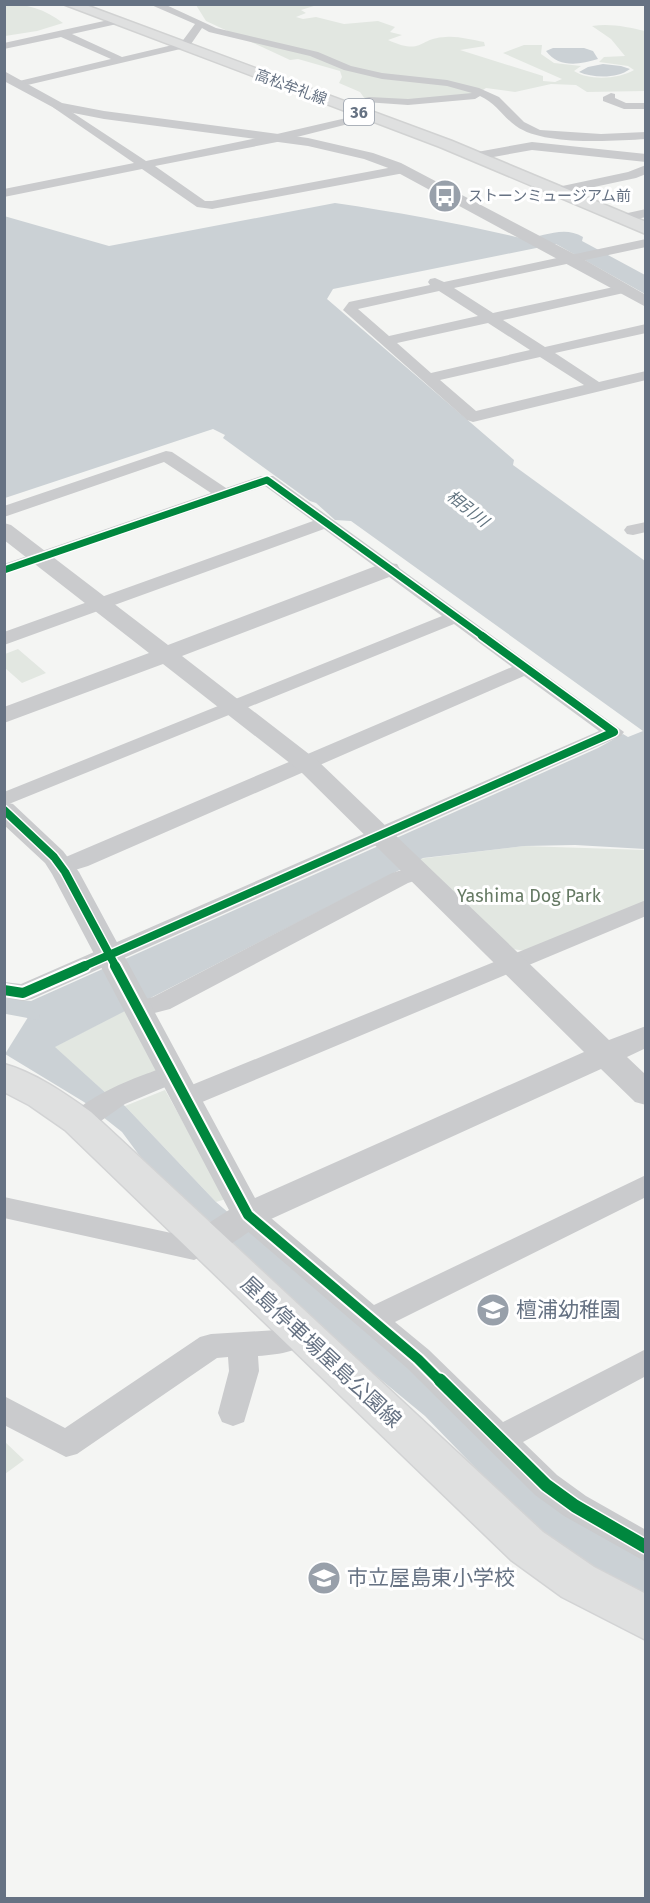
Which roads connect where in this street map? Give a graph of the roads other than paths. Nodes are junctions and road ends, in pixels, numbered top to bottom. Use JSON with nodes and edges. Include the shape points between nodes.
{"nodes":[{"id":1,"x":69,"y":4,"type":"edge"},
{"id":2,"x":154,"y":4,"type":"edge"},
{"id":3,"x":113,"y":22,"type":"junction"},
{"id":4,"x":200,"y":23,"type":"junction"},
{"id":5,"x":60,"y":33,"type":"junction"},
{"id":6,"x":4,"y":46,"type":"edge"},
{"id":7,"x":179,"y":46,"type":"junction"},
{"id":8,"x":121,"y":60,"type":"junction"},
{"id":9,"x":393,"y":77,"type":"junction"},
{"id":10,"x":9,"y":79,"type":"edge"},
{"id":11,"x":486,"y":94,"type":"junction"},
{"id":12,"x":611,"y":96,"type":"dead end"},
{"id":13,"x":58,"y":106,"type":"junction"},
{"id":14,"x":645,"y":106,"type":"edge"},
{"id":15,"x":369,"y":108,"type":"junction"},
{"id":16,"x":645,"y":125,"type":"edge"},
{"id":17,"x":645,"y":135,"type":"edge"},
{"id":18,"x":277,"y":138,"type":"junction"},
{"id":19,"x":602,"y":138,"type":"junction"},
{"id":20,"x":477,"y":156,"type":"junction"},
{"id":21,"x":645,"y":158,"type":"edge"},
{"id":22,"x":144,"y":164,"type":"junction"},
{"id":23,"x":404,"y":169,"type":"junction"},
{"id":24,"x":645,"y":169,"type":"edge"},
{"id":25,"x":593,"y":172,"type":"dead end"},
{"id":26,"x":627,"y":176,"type":"junction"},
{"id":27,"x":557,"y":191,"type":"junction"},
{"id":28,"x":4,"y":193,"type":"edge"},
{"id":29,"x":645,"y":213,"type":"edge"},
{"id":30,"x":619,"y":219,"type":"junction"},
{"id":31,"x":645,"y":229,"type":"edge"},
{"id":32,"x":645,"y":243,"type":"edge"},
{"id":33,"x":575,"y":259,"type":"junction"},
{"id":34,"x":428,"y":277,"type":"dead end"},
{"id":35,"x":442,"y":286,"type":"junction"},
{"id":36,"x":623,"y":289,"type":"junction"},
{"id":37,"x":645,"y":302,"type":"edge"},
{"id":38,"x":490,"y":318,"type":"junction"},
{"id":39,"x":645,"y":328,"type":"edge"},
{"id":40,"x":386,"y":341,"type":"junction"},
{"id":41,"x":542,"y":351,"type":"junction"},
{"id":42,"x":645,"y":375,"type":"edge"},
{"id":43,"x":428,"y":378,"type":"junction"},
{"id":44,"x":597,"y":387,"type":"junction"},
{"id":45,"x":225,"y":495,"type":"junction"},
{"id":46,"x":4,"y":512,"type":"edge"},
{"id":47,"x":325,"y":523,"type":"junction"},
{"id":48,"x":4,"y":529,"type":"edge"},
{"id":49,"x":41,"y":558,"type":"junction"},
{"id":50,"x":389,"y":569,"type":"junction"},
{"id":51,"x":4,"y":570,"type":"edge"},
{"id":52,"x":101,"y":604,"type":"junction"},
{"id":53,"x":455,"y":616,"type":"junction"},
{"id":54,"x":4,"y":639,"type":"edge"},
{"id":55,"x":166,"y":654,"type":"junction"},
{"id":56,"x":526,"y":668,"type":"junction"},
{"id":57,"x":234,"y":706,"type":"junction"},
{"id":58,"x":4,"y":716,"type":"edge"},
{"id":59,"x":306,"y":763,"type":"junction"},
{"id":60,"x":4,"y":800,"type":"edge"},
{"id":61,"x":4,"y":810,"type":"edge"},
{"id":62,"x":383,"y":838,"type":"junction"},
{"id":63,"x":62,"y":867,"type":"junction"},
{"id":64,"x":415,"y":869,"type":"junction"},
{"id":65,"x":645,"y":907,"type":"edge"},
{"id":66,"x":112,"y":959,"type":"junction"},
{"id":67,"x":511,"y":963,"type":"junction"},
{"id":68,"x":4,"y":990,"type":"edge"},
{"id":69,"x":137,"y":1007,"type":"junction"},
{"id":70,"x":645,"y":1036,"type":"edge"},
{"id":71,"x":604,"y":1054,"type":"junction"},
{"id":72,"x":4,"y":1076,"type":"edge"},
{"id":73,"x":180,"y":1086,"type":"junction"},
{"id":74,"x":645,"y":1094,"type":"edge"},
{"id":75,"x":86,"y":1118,"type":"junction"},
{"id":76,"x":645,"y":1185,"type":"edge"},
{"id":77,"x":4,"y":1207,"type":"edge"},
{"id":78,"x":248,"y":1215,"type":"junction"},
{"id":79,"x":205,"y":1242,"type":"junction"},
{"id":80,"x":374,"y":1322,"type":"junction"},
{"id":81,"x":298,"y":1331,"type":"junction"},
{"id":82,"x":243,"y":1344,"type":"junction"},
{"id":83,"x":645,"y":1361,"type":"edge"},
{"id":84,"x":4,"y":1409,"type":"edge"},
{"id":85,"x":233,"y":1413,"type":"dead end"},
{"id":86,"x":501,"y":1441,"type":"junction"},
{"id":87,"x":645,"y":1547,"type":"edge"},
{"id":88,"x":645,"y":1618,"type":"edge"}],
"edges":[{"from":1,"to":3,"type":"main road","name":"高松牟礼線","number":"36"},
{"from":2,"to":4,"type":"street"},
{"from":3,"to":5,"type":"street"},
{"from":3,"to":7,"type":"main road","name":"高松牟礼線","number":"36"},
{"from":4,"to":7,"type":"street","via":[[185,45]]},
{"from":4,"to":9,"type":"street","via":[[225,34],[293,48],[348,68]]},
{"from":5,"to":6,"type":"street"},
{"from":5,"to":8,"type":"street"},
{"from":7,"to":8,"type":"street"},
{"from":7,"to":15,"type":"main road","name":"高松牟礼線","number":"36","via":[[343,106]]},
{"from":8,"to":10,"type":"street"},
{"from":9,"to":11,"type":"street","via":[[447,83]]},
{"from":9,"to":15,"type":"street"},
{"from":10,"to":13,"type":"street"},
{"from":11,"to":15,"type":"street"},
{"from":11,"to":19,"type":"street","via":[[531,130]]},
{"from":12,"to":14,"type":"street","via":[[607,99],[624,106]]},
{"from":13,"to":18,"type":"street"},
{"from":13,"to":22,"type":"street"},
{"from":15,"to":18,"type":"street"},
{"from":15,"to":20,"type":"main road","name":"高松牟礼線","number":"36"},
{"from":16,"to":19,"type":"street"},
{"from":17,"to":19,"type":"street"},
{"from":18,"to":22,"type":"street"},
{"from":18,"to":23,"type":"street","via":[[349,151]]},
{"from":20,"to":21,"type":"street","via":[[532,146]]},
{"from":20,"to":27,"type":"main road","name":"高松牟礼線","number":"36"},
{"from":22,"to":23,"type":"street","via":[[202,204],[212,205]]},
{"from":22,"to":28,"type":"street"},
{"from":23,"to":33,"type":"street"},
{"from":24,"to":26,"type":"street"},
{"from":25,"to":26,"type":"street"},
{"from":26,"to":27,"type":"street"},
{"from":27,"to":30,"type":"main road","name":"高松牟礼線","number":"36"},
{"from":29,"to":30,"type":"street"},
{"from":30,"to":31,"type":"main road","name":"高松牟礼線","number":"36"},
{"from":32,"to":33,"type":"street"},
{"from":33,"to":35,"type":"street"},
{"from":33,"to":36,"type":"street"},
{"from":34,"to":35,"type":"street"},
{"from":35,"to":38,"type":"street"},
{"from":35,"to":40,"type":"street","via":[[354,305],[350,310]]},
{"from":36,"to":37,"type":"street"},
{"from":36,"to":38,"type":"street"},
{"from":38,"to":40,"type":"street"},
{"from":38,"to":41,"type":"street"},
{"from":39,"to":41,"type":"street"},
{"from":40,"to":43,"type":"street"},
{"from":41,"to":43,"type":"street"},
{"from":41,"to":44,"type":"street"},
{"from":42,"to":44,"type":"street"},
{"from":43,"to":44,"type":"street","via":[[473,417]]},
{"from":45,"to":46,"type":"street","via":[[166,456]]},
{"from":45,"to":47,"type":"street","via":[[267,480]]},
{"from":45,"to":49,"type":"street"},
{"from":47,"to":50,"type":"street"},
{"from":47,"to":52,"type":"street"},
{"from":48,"to":49,"type":"street"},
{"from":49,"to":51,"type":"street"},
{"from":49,"to":52,"type":"street"},
{"from":50,"to":53,"type":"street"},
{"from":50,"to":55,"type":"street"},
{"from":52,"to":54,"type":"street"},
{"from":52,"to":55,"type":"street"},
{"from":53,"to":56,"type":"street"},
{"from":53,"to":57,"type":"street"},
{"from":55,"to":57,"type":"street"},
{"from":55,"to":58,"type":"street"},
{"from":56,"to":59,"type":"street"},
{"from":56,"to":62,"type":"street","via":[[614,732]]},
{"from":57,"to":59,"type":"street"},
{"from":57,"to":60,"type":"street"},
{"from":59,"to":62,"type":"street"},
{"from":59,"to":63,"type":"street"},
{"from":61,"to":63,"type":"street"},
{"from":62,"to":64,"type":"street"},
{"from":62,"to":66,"type":"street"},
{"from":63,"to":66,"type":"street"},
{"from":64,"to":67,"type":"street"},
{"from":64,"to":69,"type":"street","via":[[161,1003]]},
{"from":65,"to":67,"type":"street"},
{"from":66,"to":68,"type":"street","via":[[23,993]]},
{"from":66,"to":69,"type":"street"},
{"from":67,"to":71,"type":"street"},
{"from":67,"to":73,"type":"street"},
{"from":69,"to":73,"type":"street"},
{"from":70,"to":71,"type":"street"},
{"from":71,"to":74,"type":"street"},
{"from":71,"to":78,"type":"street"},
{"from":72,"to":75,"type":"main road","name":"屋島停車場屋島公園線"},
{"from":73,"to":75,"type":"street","via":[[116,1097]]},
{"from":73,"to":78,"type":"street"},
{"from":75,"to":79,"type":"main road","name":"屋島停車場屋島公園線"},
{"from":76,"to":80,"type":"street","via":[[386,1312]]},
{"from":77,"to":79,"type":"street","via":[[194,1249]]},
{"from":78,"to":79,"type":"street"},
{"from":78,"to":80,"type":"street"},
{"from":79,"to":81,"type":"main road","name":"屋島停車場屋島公園線"},
{"from":80,"to":86,"type":"street"},
{"from":81,"to":82,"type":"street","via":[[283,1342]]},
{"from":81,"to":88,"type":"main road","name":"屋島停車場屋島公園線","via":[[527,1546],[578,1582]]},
{"from":82,"to":84,"type":"street","via":[[211,1346],[66,1444]]},
{"from":82,"to":85,"type":"street","via":[[244,1371]]},
{"from":83,"to":86,"type":"street"},
{"from":86,"to":87,"type":"street","via":[[559,1496]]}]}
